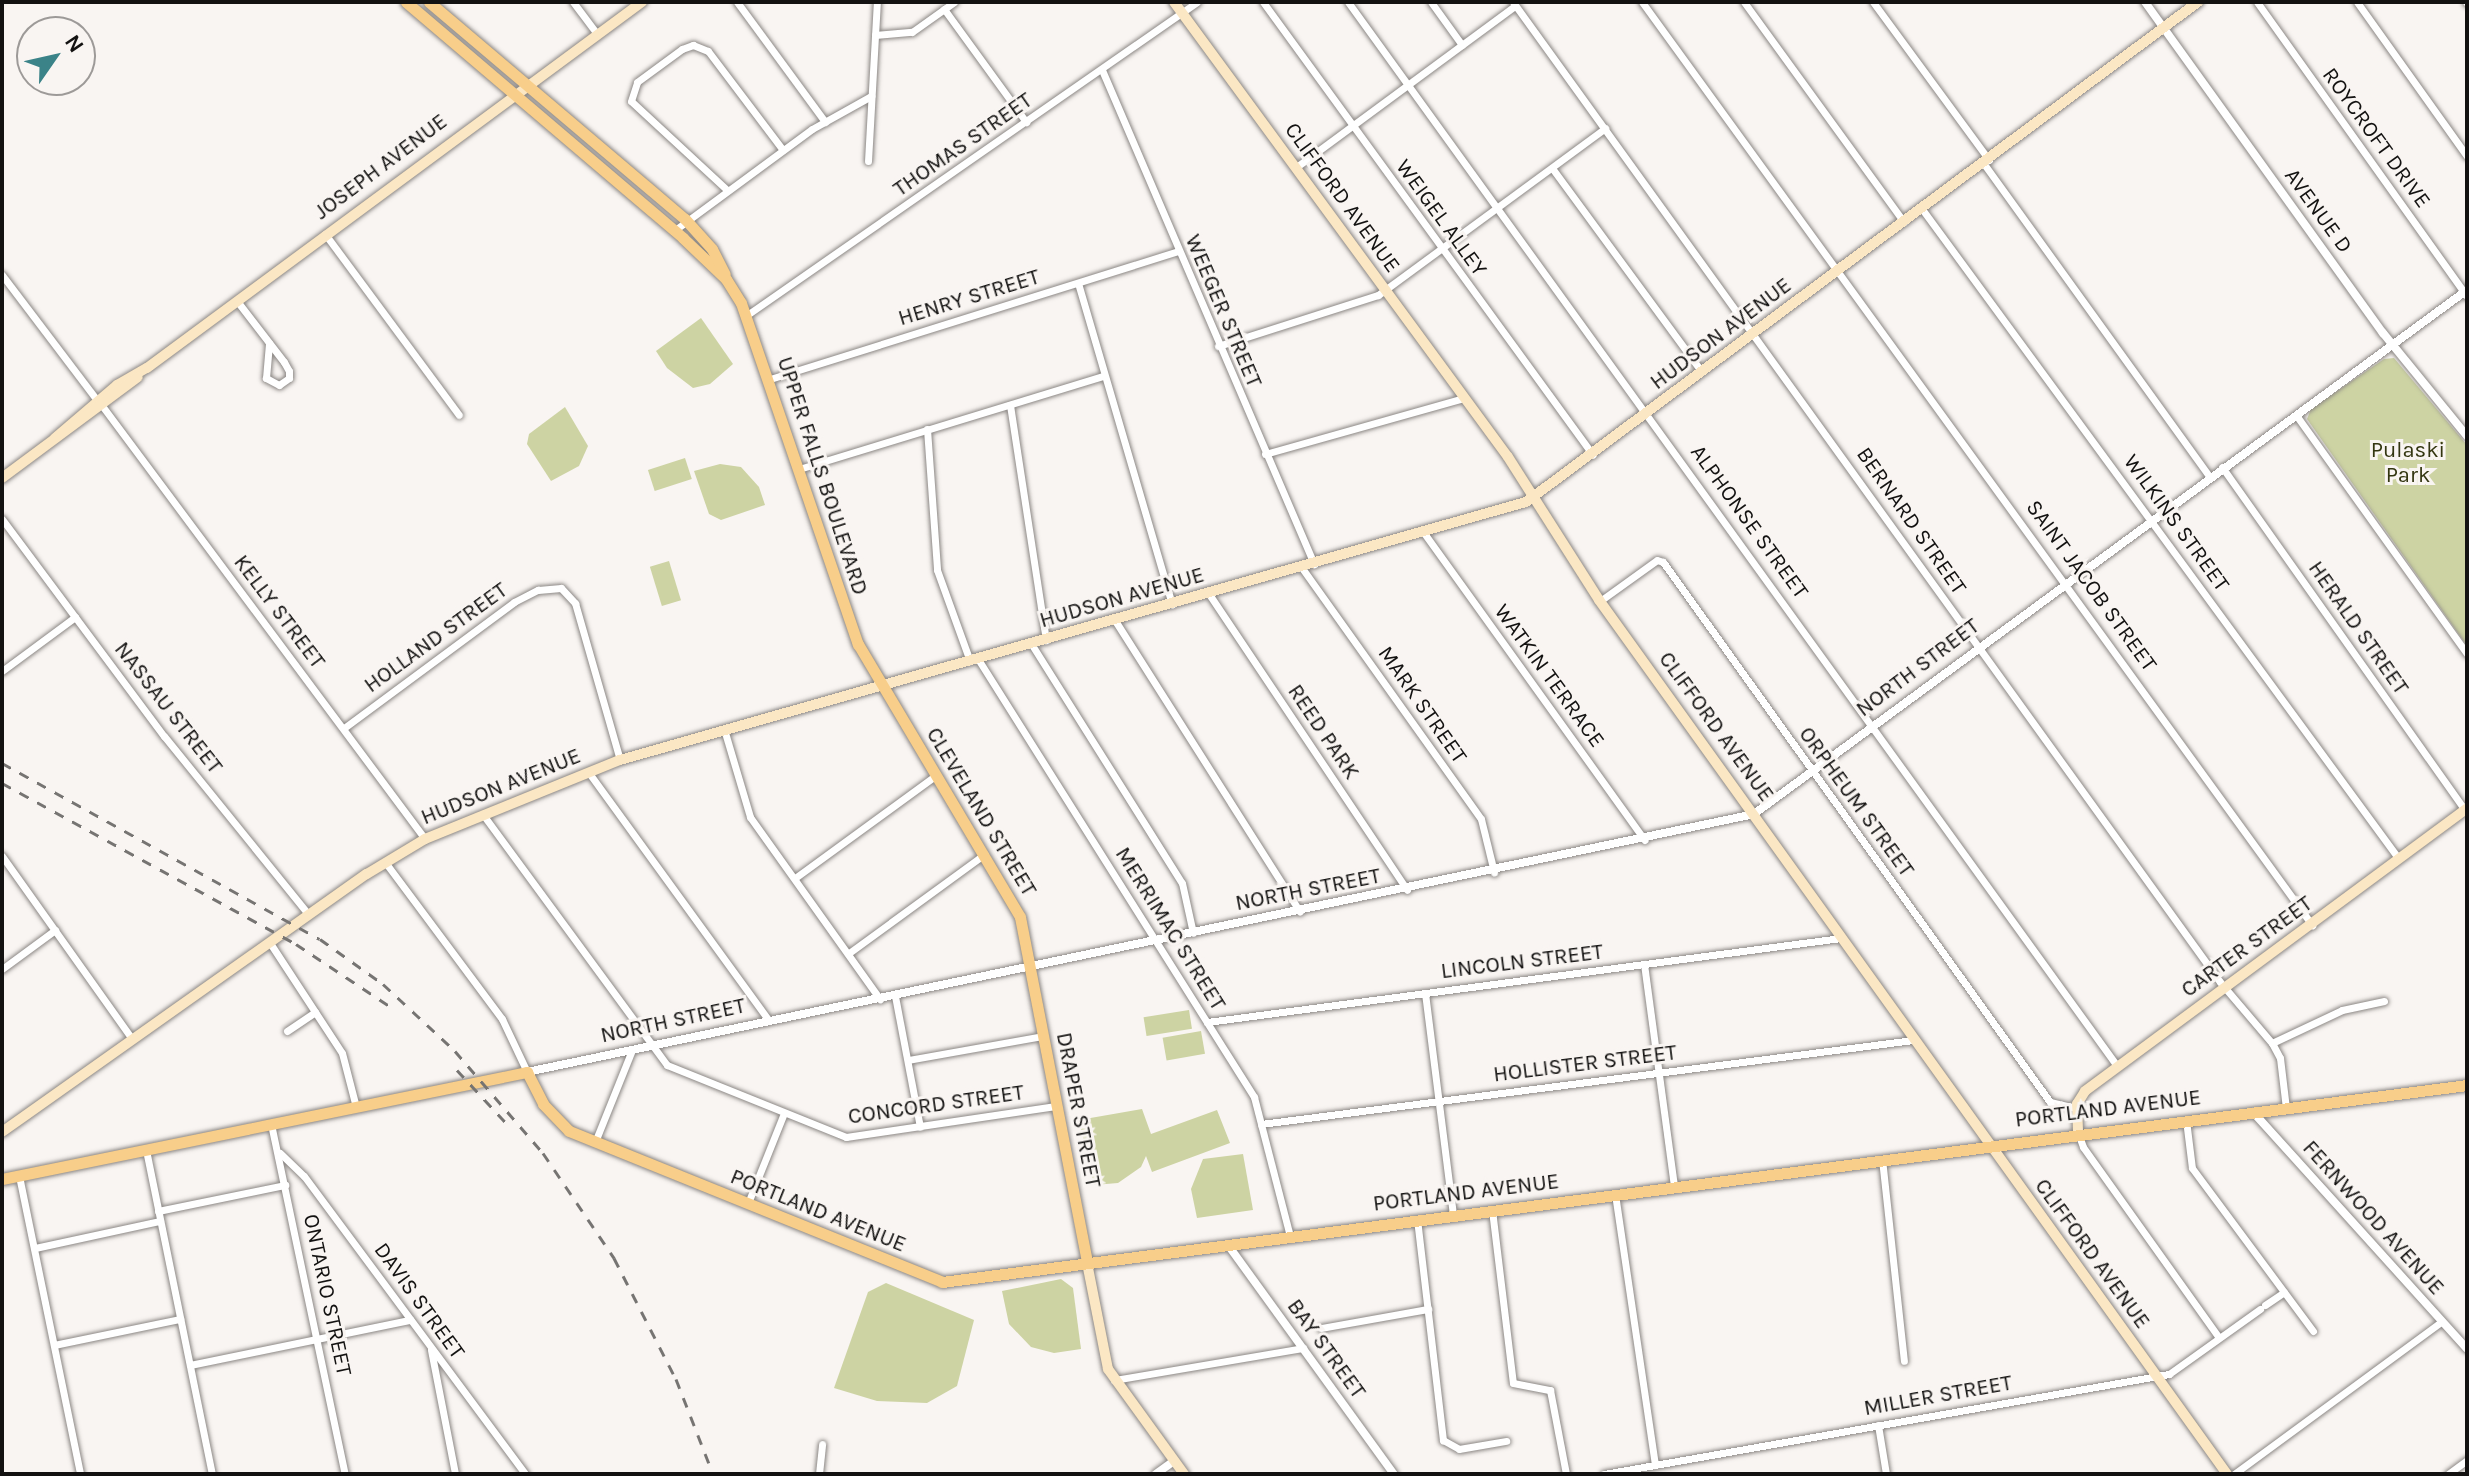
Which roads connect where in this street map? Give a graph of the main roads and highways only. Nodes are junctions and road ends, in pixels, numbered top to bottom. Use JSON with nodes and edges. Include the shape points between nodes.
{"nodes":[{"id":1,"x":406,"y":2,"type":"edge"},
{"id":2,"x":429,"y":2,"type":"edge"},
{"id":3,"x":642,"y":2,"type":"edge"},
{"id":4,"x":1174,"y":2,"type":"edge"},
{"id":5,"x":2198,"y":2,"type":"edge"},
{"id":6,"x":527,"y":85,"type":"junction"},
{"id":7,"x":514,"y":94,"type":"junction"},
{"id":8,"x":726,"y":279,"type":"junction"},
{"id":9,"x":2,"y":478,"type":"edge"},
{"id":10,"x":1536,"y":497,"type":"junction"},
{"id":11,"x":881,"y":686,"type":"junction"},
{"id":12,"x":2466,"y":809,"type":"edge"},
{"id":13,"x":1030,"y":966,"type":"joint"},
{"id":14,"x":527,"y":1072,"type":"joint"},
{"id":15,"x":2467,"y":1085,"type":"edge"},
{"id":16,"x":2078,"y":1131,"type":"junction"},
{"id":17,"x":2,"y":1132,"type":"edge"},
{"id":18,"x":1988,"y":1143,"type":"junction"},
{"id":19,"x":2,"y":1179,"type":"edge"},
{"id":20,"x":1087,"y":1263,"type":"junction"},
{"id":21,"x":1184,"y":1474,"type":"edge"},
{"id":22,"x":2227,"y":1474,"type":"edge"}],
"edges":[{"from":1,"to":7,"type":"main road","name":"UPPER FALLS BOULEVARD"},
{"from":2,"to":6,"type":"main road","name":"UPPER FALLS BOULEVARD"},
{"from":3,"to":6,"type":"main road","name":"JOSEPH AVENUE"},
{"from":4,"to":10,"type":"main road","name":"CLIFFORD AVENUE"},
{"from":5,"to":10,"type":"main road","name":"HUDSON AVENUE"},
{"from":6,"to":7,"type":"main road","name":"JOSEPH AVENUE"},
{"from":6,"to":8,"type":"main road","name":"UPPER FALLS BOULEVARD","via":[[685,219],[715,254]]},
{"from":7,"to":8,"type":"main road","name":"UPPER FALLS BOULEVARD"},
{"from":7,"to":9,"type":"main road","name":"JOSEPH AVENUE"},
{"from":8,"to":11,"type":"main road","name":"UPPER FALLS BOULEVARD","via":[[747,315],[770,379],[852,630]]},
{"from":10,"to":11,"type":"main road","name":"HUDSON AVENUE"},
{"from":10,"to":18,"type":"main road","name":"CLIFFORD AVENUE","via":[[1600,601]]},
{"from":11,"to":13,"type":"main road","name":"CLEVELAND STREET","via":[[1015,904]]},
{"from":11,"to":17,"type":"main road","name":"HUDSON AVENUE","via":[[620,760],[425,839]]},
{"from":12,"to":16,"type":"main road","name":"CARTER STREET","via":[[2085,1091],[2077,1108]]},
{"from":13,"to":20,"type":"main road","name":"DRAPER STREET"},
{"from":14,"to":19,"type":"main road","name":"NORTH STREET"},
{"from":14,"to":20,"type":"main road","name":"PORTLAND AVENUE","via":[[559,1125],[942,1282]]},
{"from":15,"to":16,"type":"main road","name":"PORTLAND AVENUE"},
{"from":16,"to":18,"type":"main road","name":"PORTLAND AVENUE"},
{"from":18,"to":20,"type":"main road","name":"PORTLAND AVENUE"},
{"from":18,"to":22,"type":"main road","name":"CLIFFORD AVENUE"},
{"from":20,"to":21,"type":"main road","via":[[1100,1344],[1114,1380]]}]}
